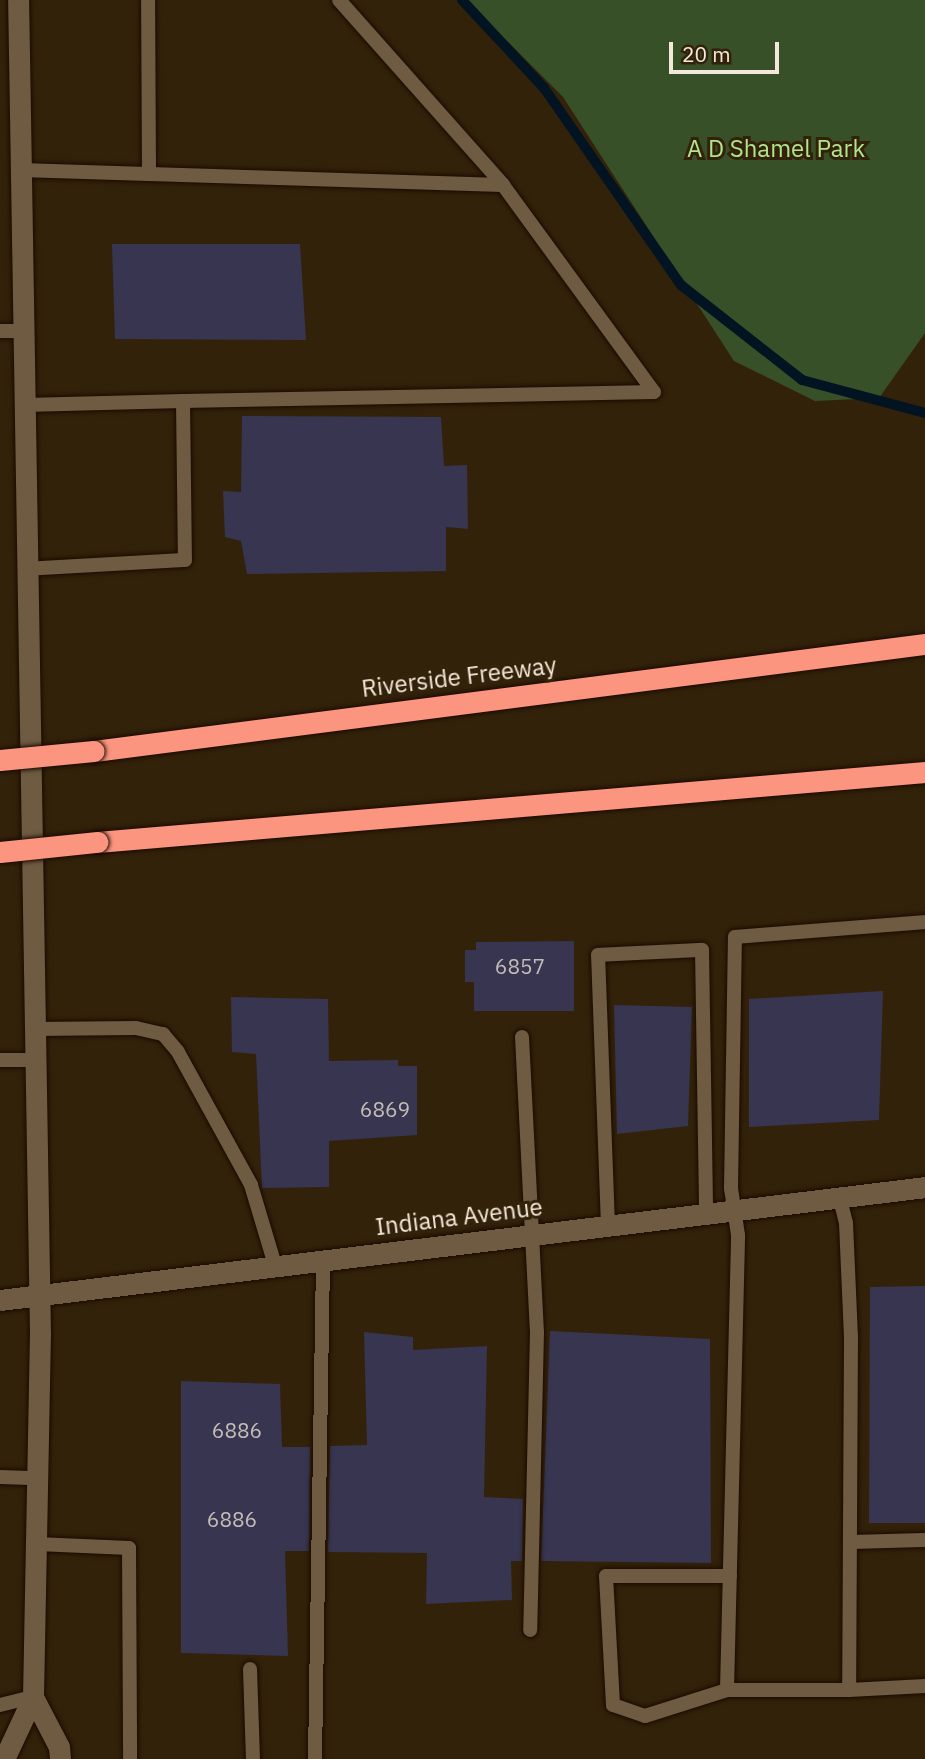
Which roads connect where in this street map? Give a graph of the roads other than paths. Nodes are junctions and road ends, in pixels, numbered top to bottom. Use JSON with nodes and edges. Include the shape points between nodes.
{"nodes":[{"id":1,"x":18,"y":0,"type":"edge"},
{"id":2,"x":148,"y":0,"type":"edge"},
{"id":3,"x":339,"y":0,"type":"edge"},
{"id":4,"x":20,"y":170,"type":"junction"},
{"id":5,"x":149,"y":174,"type":"junction"},
{"id":6,"x":503,"y":185,"type":"junction"},
{"id":7,"x":0,"y":331,"type":"edge"},
{"id":8,"x":23,"y":331,"type":"junction"},
{"id":9,"x":183,"y":401,"type":"junction"},
{"id":10,"x":24,"y":405,"type":"junction"},
{"id":11,"x":26,"y":569,"type":"junction"},
{"id":12,"x":925,"y":644,"type":"edge"},
{"id":13,"x":0,"y":760,"type":"edge"},
{"id":14,"x":925,"y":772,"type":"edge"},
{"id":15,"x":884,"y":777,"type":"junction"},
{"id":16,"x":925,"y":780,"type":"edge"},
{"id":17,"x":0,"y":852,"type":"edge"},
{"id":18,"x":925,"y":922,"type":"edge"},
{"id":19,"x":33,"y":1029,"type":"junction"},
{"id":20,"x":522,"y":1037,"type":"dead end"},
{"id":21,"x":0,"y":1060,"type":"edge"},
{"id":22,"x":34,"y":1060,"type":"junction"},
{"id":23,"x":925,"y":1188,"type":"edge"},
{"id":24,"x":840,"y":1199,"type":"junction"},
{"id":25,"x":735,"y":1212,"type":"junction"},
{"id":26,"x":706,"y":1215,"type":"junction"},
{"id":27,"x":608,"y":1226,"type":"junction"},
{"id":28,"x":534,"y":1234,"type":"junction"},
{"id":29,"x":323,"y":1259,"type":"junction"},
{"id":30,"x":275,"y":1265,"type":"junction"},
{"id":31,"x":40,"y":1295,"type":"junction"},
{"id":32,"x":0,"y":1300,"type":"edge"},
{"id":33,"x":0,"y":1477,"type":"edge"},
{"id":34,"x":37,"y":1478,"type":"junction"},
{"id":35,"x":925,"y":1540,"type":"edge"},
{"id":36,"x":850,"y":1542,"type":"junction"},
{"id":37,"x":37,"y":1544,"type":"junction"},
{"id":38,"x":730,"y":1576,"type":"junction"},
{"id":39,"x":530,"y":1630,"type":"dead end"},
{"id":40,"x":250,"y":1669,"type":"dead end"},
{"id":41,"x":925,"y":1686,"type":"edge"},
{"id":42,"x":727,"y":1690,"type":"junction"},
{"id":43,"x":849,"y":1690,"type":"junction"},
{"id":44,"x":33,"y":1697,"type":"junction"},
{"id":45,"x":0,"y":1705,"type":"edge"},
{"id":46,"x":4,"y":1759,"type":"edge"},
{"id":47,"x":60,"y":1759,"type":"edge"},
{"id":48,"x":130,"y":1759,"type":"edge"},
{"id":49,"x":253,"y":1759,"type":"edge"},
{"id":50,"x":315,"y":1759,"type":"edge"}],
"edges":[{"from":1,"to":4,"type":"main road"},
{"from":2,"to":5,"type":"lane"},
{"from":3,"to":6,"type":"lane"},
{"from":4,"to":5,"type":"lane"},
{"from":4,"to":8,"type":"main road"},
{"from":5,"to":6,"type":"lane"},
{"from":6,"to":9,"type":"lane","via":[[654,392]]},
{"from":7,"to":8,"type":"lane"},
{"from":8,"to":10,"type":"main road"},
{"from":9,"to":10,"type":"lane"},
{"from":9,"to":11,"type":"lane","via":[[185,560]]},
{"from":10,"to":11,"type":"main road"},
{"from":11,"to":19,"type":"main road"},
{"from":12,"to":13,"type":"highway","name":"Riverside Freeway","bridge":true},
{"from":14,"to":15,"type":"highway"},
{"from":15,"to":16,"type":"highway"},
{"from":15,"to":17,"type":"highway","bridge":true},
{"from":18,"to":25,"type":"lane","via":[[735,937],[731,1188]]},
{"from":19,"to":22,"type":"main road"},
{"from":19,"to":30,"type":"lane","via":[[136,1028],[163,1034],[178,1052],[251,1185]]},
{"from":20,"to":28,"type":"lane"},
{"from":21,"to":22,"type":"lane"},
{"from":22,"to":31,"type":"main road"},
{"from":23,"to":24,"type":"main road","name":"Indiana Avenue"},
{"from":24,"to":25,"type":"main road","name":"Indiana Avenue"},
{"from":24,"to":36,"type":"lane","via":[[846,1223],[851,1337]]},
{"from":25,"to":26,"type":"main road","name":"Indiana Avenue"},
{"from":25,"to":38,"type":"lane"},
{"from":26,"to":27,"type":"main road","name":"Indiana Avenue"},
{"from":26,"to":27,"type":"lane","via":[[702,950],[598,955]]},
{"from":27,"to":28,"type":"main road","name":"Indiana Avenue"},
{"from":28,"to":29,"type":"main road","name":"Indiana Avenue"},
{"from":28,"to":39,"type":"lane","via":[[537,1332]]},
{"from":29,"to":30,"type":"main road","name":"Indiana Avenue"},
{"from":29,"to":50,"type":"lane"},
{"from":30,"to":31,"type":"main road","name":"Indiana Avenue"},
{"from":31,"to":32,"type":"main road","name":"Indiana Avenue"},
{"from":31,"to":34,"type":"main road"},
{"from":33,"to":34,"type":"lane"},
{"from":34,"to":37,"type":"main road"},
{"from":35,"to":36,"type":"lane"},
{"from":36,"to":43,"type":"lane"},
{"from":37,"to":44,"type":"main road"},
{"from":37,"to":48,"type":"lane","via":[[129,1548]]},
{"from":38,"to":42,"type":"lane"},
{"from":38,"to":42,"type":"lane","via":[[606,1576],[613,1705],[645,1716]]},
{"from":40,"to":49,"type":"lane"},
{"from":41,"to":43,"type":"lane"},
{"from":42,"to":43,"type":"lane"},
{"from":44,"to":45,"type":"lane"},
{"from":44,"to":46,"type":"main road"},
{"from":44,"to":47,"type":"main road","via":[[59,1747]]}]}
